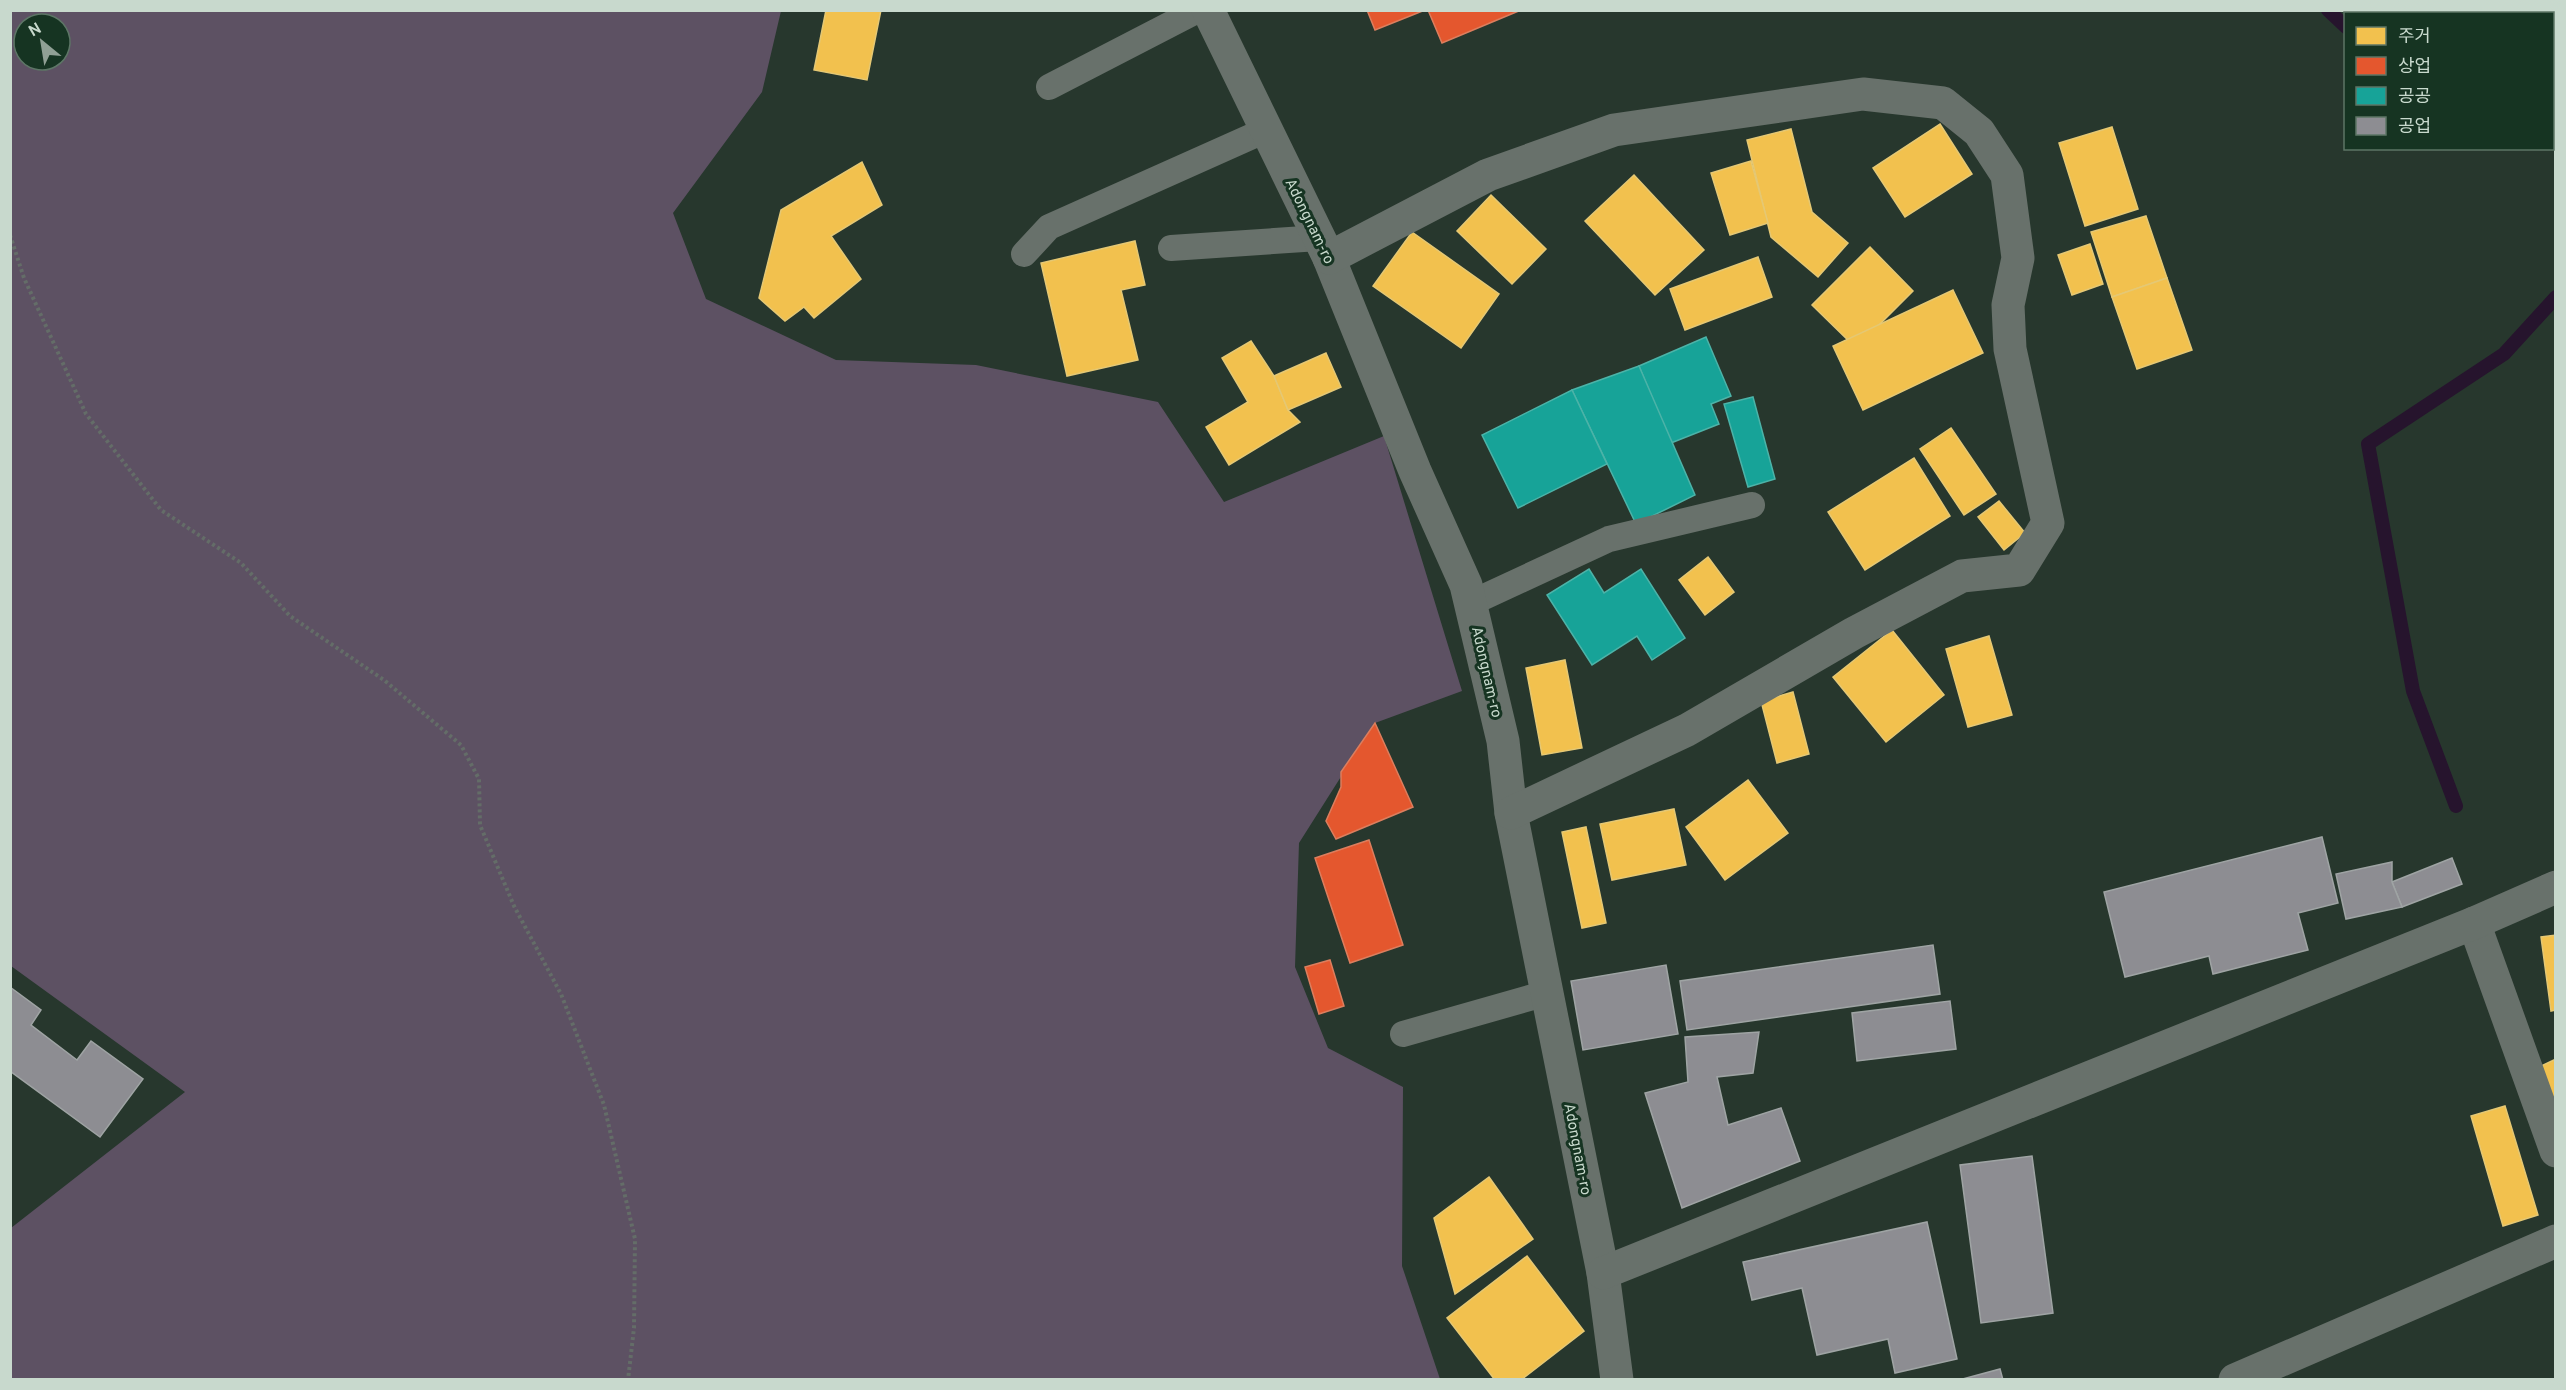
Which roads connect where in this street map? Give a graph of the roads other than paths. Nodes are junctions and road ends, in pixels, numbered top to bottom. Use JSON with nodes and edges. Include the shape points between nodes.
{"nodes":[{"id":1,"x":1198,"y":10,"type":"edge"},
{"id":2,"x":1208,"y":10,"type":"edge"},
{"id":3,"x":1049,"y":87,"type":"dead end"},
{"id":4,"x":1266,"y":130,"type":"junction"},
{"id":5,"x":1171,"y":248,"type":"dead end"},
{"id":6,"x":1324,"y":248,"type":"junction"},
{"id":7,"x":1024,"y":254,"type":"dead end"},
{"id":8,"x":1752,"y":505,"type":"dead end"},
{"id":9,"x":1471,"y":603,"type":"junction"},
{"id":10,"x":1511,"y":813,"type":"junction"},
{"id":11,"x":2556,"y":887,"type":"edge"},
{"id":12,"x":2474,"y":923,"type":"junction"},
{"id":13,"x":1547,"y":993,"type":"junction"},
{"id":14,"x":1403,"y":1034,"type":"dead end"},
{"id":15,"x":2556,"y":1151,"type":"edge"},
{"id":16,"x":2556,"y":1241,"type":"edge"},
{"id":17,"x":1603,"y":1273,"type":"junction"},
{"id":18,"x":1617,"y":1380,"type":"edge"},
{"id":19,"x":2235,"y":1380,"type":"edge"}],
"edges":[{"from":1,"to":3,"type":"lane"},
{"from":2,"to":4,"type":"street","name":"Adongnam-ro"},
{"from":4,"to":6,"type":"street","name":"Adongnam-ro"},
{"from":4,"to":7,"type":"lane","via":[[1049,227]]},
{"from":5,"to":6,"type":"lane"},
{"from":6,"to":9,"type":"street","name":"Adongnam-ro","via":[[1415,471],[1467,585]]},
{"from":6,"to":10,"type":"street","via":[[1488,175],[1614,130],[1863,94],[1943,103],[1979,132],[2007,175],[2018,258],[2008,305],[2010,349],[2048,523],[2019,570],[1962,576],[1854,633],[1687,730]]},
{"from":8,"to":9,"type":"lane","via":[[1609,539]]},
{"from":9,"to":10,"type":"street","name":"Adongnam-ro","via":[[1503,741]]},
{"from":10,"to":13,"type":"street","name":"Adongnam-ro"},
{"from":11,"to":12,"type":"street"},
{"from":12,"to":15,"type":"street"},
{"from":12,"to":17,"type":"street"},
{"from":13,"to":14,"type":"lane"},
{"from":13,"to":17,"type":"street","name":"Adongnam-ro"},
{"from":16,"to":19,"type":"street"},
{"from":17,"to":18,"type":"street","name":"Adongnam-ro"}]}
